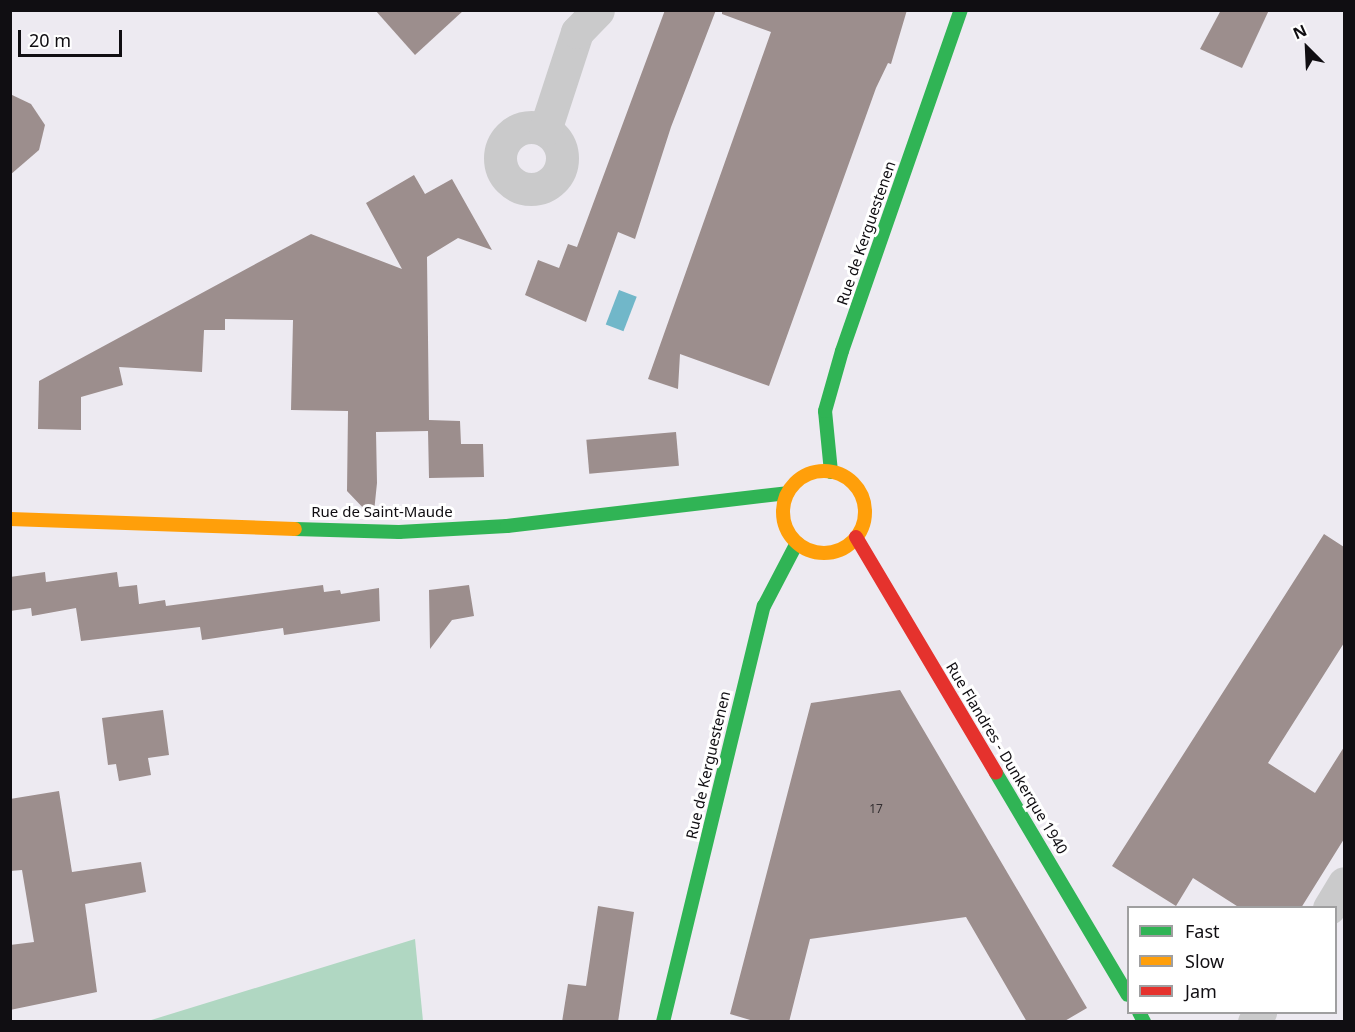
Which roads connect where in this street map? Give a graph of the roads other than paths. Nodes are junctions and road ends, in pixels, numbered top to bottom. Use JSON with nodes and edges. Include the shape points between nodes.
{"nodes":[{"id":1,"x":961,"y":10,"type":"edge"},
{"id":2,"x":594,"y":12,"type":"edge"},
{"id":3,"x":545,"y":130,"type":"dead end"},
{"id":4,"x":831,"y":472,"type":"junction"},
{"id":5,"x":787,"y":493,"type":"junction"},
{"id":6,"x":10,"y":519,"type":"edge"},
{"id":7,"x":856,"y":537,"type":"junction"},
{"id":8,"x":797,"y":543,"type":"junction"},
{"id":9,"x":1344,"y":884,"type":"edge"},
{"id":10,"x":1330,"y":906,"type":"edge"},
{"id":11,"x":1127,"y":993,"type":"edge"},
{"id":12,"x":663,"y":1022,"type":"edge"}],
"edges":[{"from":1,"to":4,"type":"street","name":"Rue de Kerguestenen","via":[[839,361],[825,411]]},
{"from":2,"to":3,"type":"street","via":[[577,32]]},
{"from":4,"to":5,"type":"street","via":[[806,475]]},
{"from":4,"to":7,"type":"street","via":[[844,477],[862,497],[865,511]]},
{"from":5,"to":6,"type":"street","name":"Rue de Saint-Maude","via":[[507,526],[399,532]]},
{"from":5,"to":8,"type":"street","via":[[783,520]]},
{"from":7,"to":8,"type":"street","via":[[834,552],[821,553]]},
{"from":7,"to":11,"type":"street","name":"Rue Flandres - Dunkerque 1940"},
{"from":8,"to":12,"type":"street","name":"Rue de Kerguestenen","via":[[764,606]]},
{"from":9,"to":10,"type":"street"}]}
